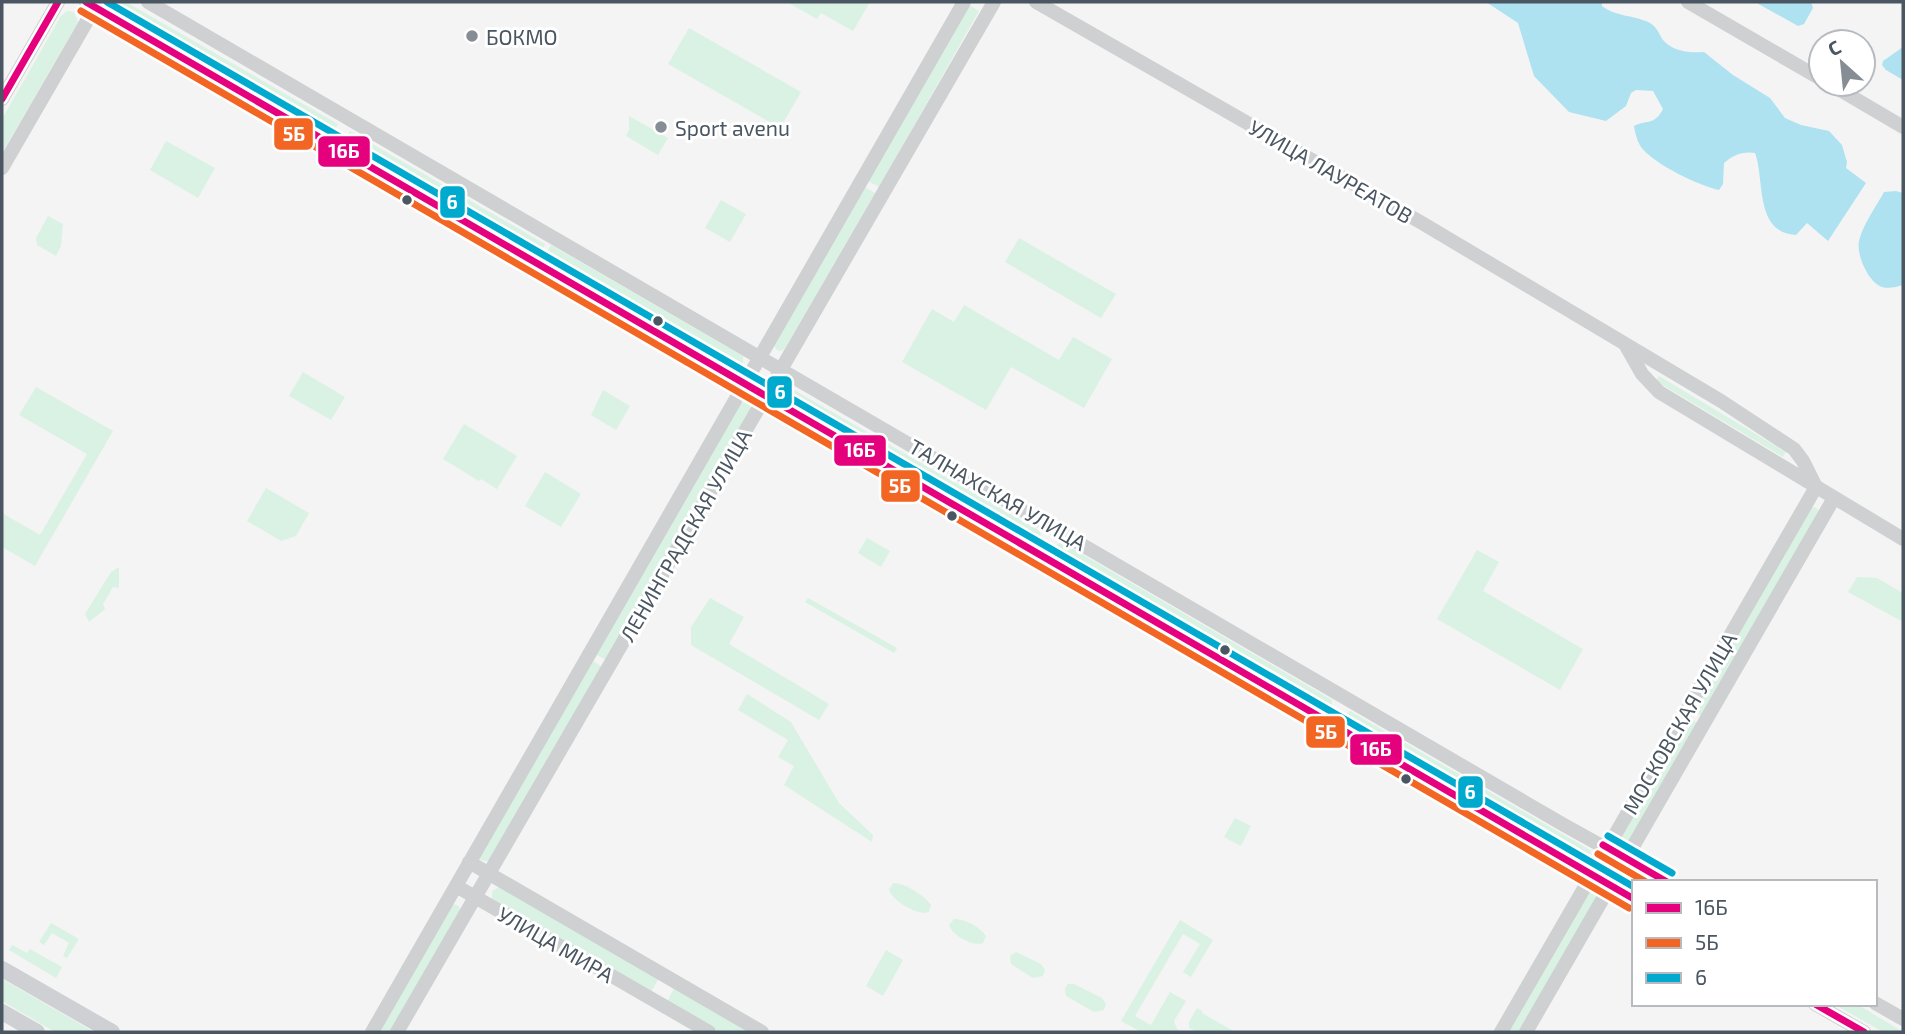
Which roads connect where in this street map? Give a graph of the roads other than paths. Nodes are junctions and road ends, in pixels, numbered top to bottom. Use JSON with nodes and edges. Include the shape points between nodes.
{"nodes":[{"id":1,"x":58,"y":2,"type":"edge"},
{"id":2,"x":148,"y":2,"type":"edge"},
{"id":3,"x":964,"y":2,"type":"edge"},
{"id":4,"x":994,"y":2,"type":"edge"},
{"id":5,"x":1036,"y":2,"type":"edge"},
{"id":6,"x":1688,"y":2,"type":"edge"},
{"id":7,"x":93,"y":3,"type":"edge"},
{"id":8,"x":1807,"y":71,"type":"edge"},
{"id":9,"x":1854,"y":98,"type":"edge"},
{"id":10,"x":2,"y":99,"type":"edge"},
{"id":11,"x":1903,"y":127,"type":"edge"},
{"id":12,"x":2,"y":168,"type":"edge"},
{"id":13,"x":1625,"y":343,"type":"junction"},
{"id":14,"x":760,"y":356,"type":"junction"},
{"id":15,"x":782,"y":369,"type":"junction"},
{"id":16,"x":745,"y":383,"type":"junction"},
{"id":17,"x":766,"y":396,"type":"junction"},
{"id":18,"x":1816,"y":487,"type":"junction"},
{"id":19,"x":1834,"y":498,"type":"junction"},
{"id":20,"x":1903,"y":538,"type":"edge"},
{"id":21,"x":1608,"y":848,"type":"junction"},
{"id":22,"x":1626,"y":858,"type":"junction"},
{"id":23,"x":469,"y":862,"type":"junction"},
{"id":24,"x":489,"y":874,"type":"junction"},
{"id":25,"x":1592,"y":875,"type":"junction"},
{"id":26,"x":1664,"y":880,"type":"edge"},
{"id":27,"x":456,"y":886,"type":"junction"},
{"id":28,"x":1611,"y":886,"type":"junction"},
{"id":29,"x":475,"y":897,"type":"junction"},
{"id":30,"x":1632,"y":898,"type":"edge"},
{"id":31,"x":2,"y":969,"type":"edge"},
{"id":32,"x":669,"y":978,"type":"junction"},
{"id":33,"x":656,"y":1002,"type":"junction"},
{"id":34,"x":1877,"y":1004,"type":"edge"},
{"id":35,"x":1818,"y":1006,"type":"edge"},
{"id":36,"x":2,"y":1012,"type":"edge"},
{"id":37,"x":1903,"y":1019,"type":"edge"},
{"id":38,"x":37,"y":1032,"type":"edge"},
{"id":39,"x":112,"y":1032,"type":"edge"},
{"id":40,"x":372,"y":1032,"type":"edge"},
{"id":41,"x":397,"y":1032,"type":"edge"},
{"id":42,"x":709,"y":1032,"type":"edge"},
{"id":43,"x":762,"y":1032,"type":"edge"},
{"id":44,"x":1501,"y":1032,"type":"edge"},
{"id":45,"x":1526,"y":1032,"type":"edge"},
{"id":46,"x":1864,"y":1032,"type":"edge"}],
"edges":[{"from":1,"to":10,"type":"street"},
{"from":2,"to":14,"type":"street","name":"ТАЛНАХСКАЯ УЛИЦА"},
{"from":3,"to":14,"type":"street","name":"ЛЕНИНГРАДСКАЯ УЛИЦА"},
{"from":4,"to":15,"type":"street","name":"ЛЕНИНГРАДСКАЯ УЛИЦА"},
{"from":5,"to":13,"type":"street","name":"УЛИЦА ЛАУРЕАТОВ"},
{"from":6,"to":8,"type":"street"},
{"from":7,"to":12,"type":"street"},
{"from":7,"to":16,"type":"street","name":"ТАЛНАХСКАЯ УЛИЦА"},
{"from":9,"to":11,"type":"street"},
{"from":13,"to":18,"type":"street","name":"УЛИЦА ЛАУРЕАТОВ","via":[[1774,434],[1798,455]]},
{"from":13,"to":18,"type":"street","name":"УЛИЦА ЛАУРЕАТОВ","via":[[1642,374],[1659,392]]},
{"from":14,"to":15,"type":"street","name":"ТАЛНАХСКАЯ УЛИЦА"},
{"from":14,"to":16,"type":"street","name":"ЛЕНИНГРАДСКАЯ УЛИЦА"},
{"from":15,"to":17,"type":"street","name":"ЛЕНИНГРАДСКАЯ УЛИЦА"},
{"from":15,"to":21,"type":"street","name":"ТАЛНАХСКАЯ УЛИЦА"},
{"from":16,"to":17,"type":"street","name":"ТАЛНАХСКАЯ УЛИЦА"},
{"from":16,"to":23,"type":"street","name":"ЛЕНИНГРАДСКАЯ УЛИЦА"},
{"from":17,"to":24,"type":"street","name":"ЛЕНИНГРАДСКАЯ УЛИЦА"},
{"from":17,"to":25,"type":"street","name":"ТАЛНАХСКАЯ УЛИЦА"},
{"from":18,"to":19,"type":"street","name":"УЛИЦА ЛАУРЕАТОВ"},
{"from":18,"to":21,"type":"street","name":"МОСКОВСКАЯ УЛИЦА"},
{"from":19,"to":20,"type":"street","name":"УЛИЦА ЛАУРЕАТОВ"},
{"from":19,"to":22,"type":"street","name":"МОСКОВСКАЯ УЛИЦА"},
{"from":21,"to":22,"type":"street","name":"ТАЛНАХСКАЯ УЛИЦА"},
{"from":21,"to":25,"type":"street","name":"МОСКОВСКАЯ УЛИЦА"},
{"from":22,"to":26,"type":"street","name":"ТАЛНАХСКАЯ УЛИЦА"},
{"from":22,"to":28,"type":"street","name":"МОСКОВСКАЯ УЛИЦА"},
{"from":23,"to":24,"type":"street","name":"УЛИЦА МИРА"},
{"from":23,"to":27,"type":"street","name":"ЛЕНИНГРАДСКАЯ УЛИЦА"},
{"from":24,"to":29,"type":"street","name":"ЛЕНИНГРАДСКАЯ УЛИЦА"},
{"from":24,"to":32,"type":"street","name":"УЛИЦА МИРА"},
{"from":25,"to":28,"type":"street","name":"ТАЛНАХСКАЯ УЛИЦА"},
{"from":25,"to":44,"type":"street","name":"МОСКОВСКАЯ УЛИЦА"},
{"from":27,"to":29,"type":"street","name":"УЛИЦА МИРА"},
{"from":27,"to":40,"type":"street","name":"ЛЕНИНГРАДСКАЯ УЛИЦА"},
{"from":28,"to":30,"type":"street","name":"ТАЛНАХСКАЯ УЛИЦА"},
{"from":28,"to":45,"type":"street","name":"МОСКОВСКАЯ УЛИЦА"},
{"from":29,"to":33,"type":"street","name":"УЛИЦА МИРА"},
{"from":29,"to":41,"type":"street","name":"ЛЕНИНГРАДСКАЯ УЛИЦА"},
{"from":31,"to":39,"type":"main road"},
{"from":32,"to":33,"type":"street"},
{"from":32,"to":43,"type":"street","name":"УЛИЦА МИРА"},
{"from":33,"to":42,"type":"street","name":"УЛИЦА МИРА"},
{"from":34,"to":37,"type":"street"},
{"from":35,"to":46,"type":"street"},
{"from":36,"to":38,"type":"main road"}]}
